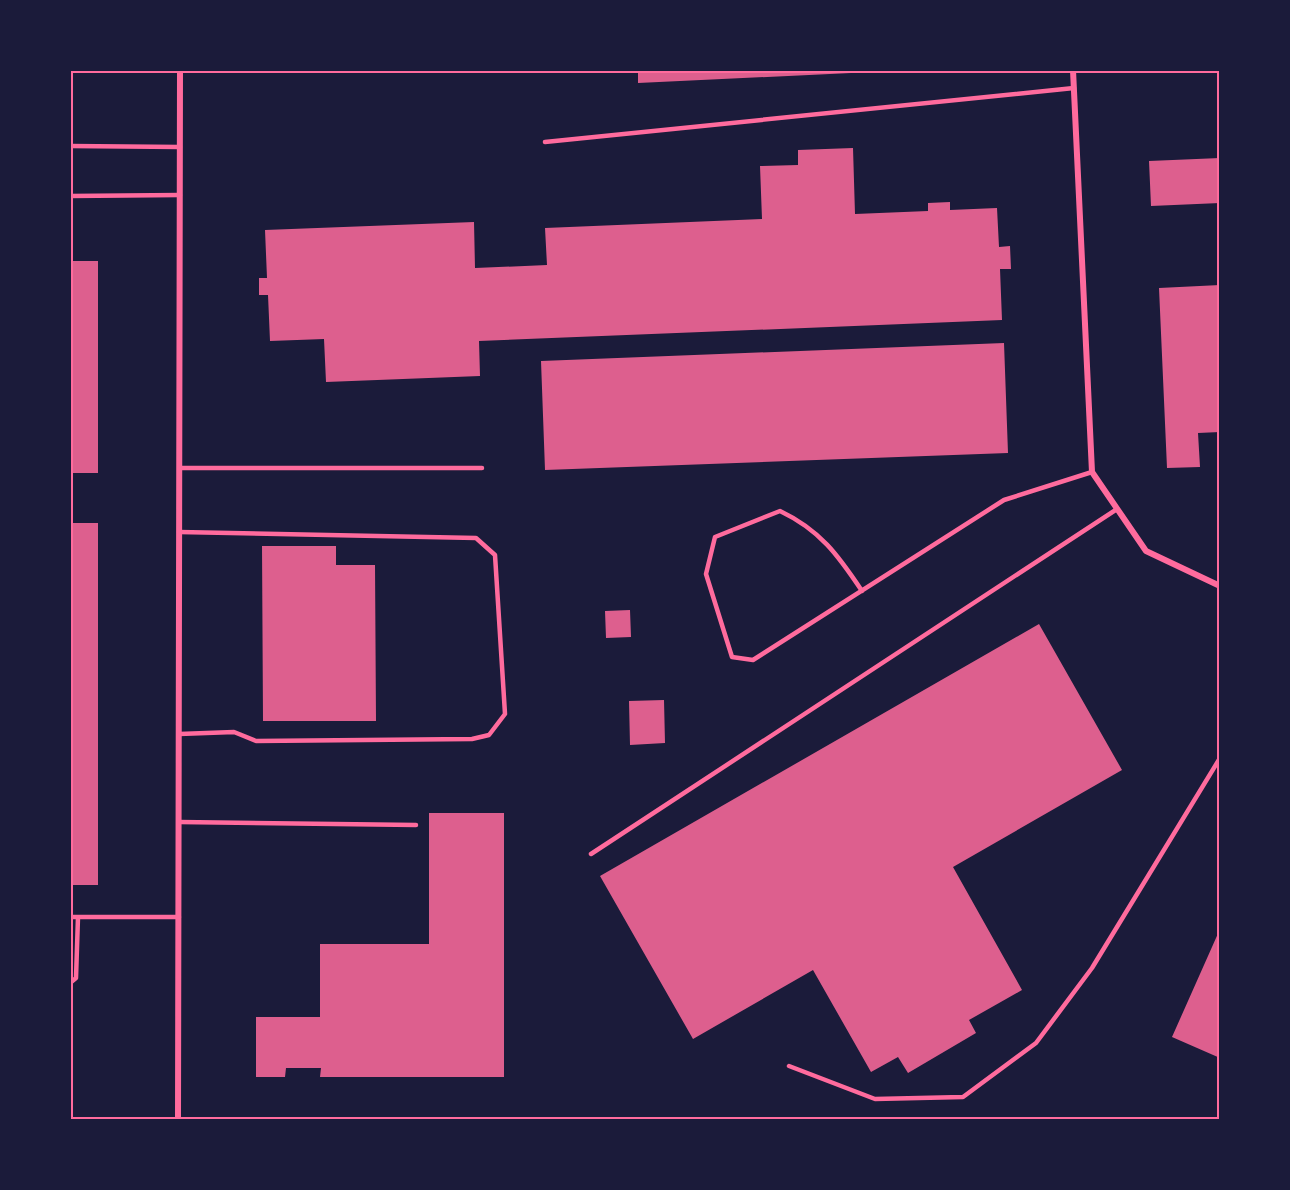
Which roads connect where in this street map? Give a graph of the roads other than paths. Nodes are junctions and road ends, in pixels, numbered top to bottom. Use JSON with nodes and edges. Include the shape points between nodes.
{"nodes":[{"id":1,"x":180,"y":70,"type":"edge"},
{"id":2,"x":1073,"y":70,"type":"edge"},
{"id":3,"x":1074,"y":88,"type":"junction"},
{"id":4,"x":545,"y":142,"type":"dead end"},
{"id":5,"x":70,"y":146,"type":"edge"},
{"id":6,"x":180,"y":147,"type":"junction"},
{"id":7,"x":180,"y":195,"type":"junction"},
{"id":8,"x":70,"y":196,"type":"edge"},
{"id":9,"x":180,"y":468,"type":"junction"},
{"id":10,"x":482,"y":468,"type":"dead end"},
{"id":11,"x":1092,"y":472,"type":"junction"},
{"id":12,"x":1118,"y":509,"type":"junction"},
{"id":13,"x":179,"y":532,"type":"junction"},
{"id":14,"x":1220,"y":586,"type":"edge"},
{"id":15,"x":862,"y":591,"type":"junction"},
{"id":16,"x":179,"y":734,"type":"junction"},
{"id":17,"x":1220,"y":758,"type":"edge"},
{"id":18,"x":179,"y":822,"type":"junction"},
{"id":19,"x":416,"y":825,"type":"dead end"},
{"id":20,"x":591,"y":854,"type":"dead end"},
{"id":21,"x":70,"y":916,"type":"edge"},
{"id":22,"x":78,"y":917,"type":"junction"},
{"id":23,"x":179,"y":917,"type":"junction"},
{"id":24,"x":70,"y":983,"type":"edge"},
{"id":25,"x":789,"y":1066,"type":"dead end"},
{"id":26,"x":178,"y":1119,"type":"edge"}],
"edges":[{"from":1,"to":6,"type":"street"},
{"from":2,"to":3,"type":"street"},
{"from":3,"to":4,"type":"lane"},
{"from":3,"to":11,"type":"street"},
{"from":5,"to":6,"type":"lane"},
{"from":6,"to":7,"type":"street"},
{"from":7,"to":8,"type":"lane"},
{"from":7,"to":9,"type":"street"},
{"from":9,"to":10,"type":"lane"},
{"from":9,"to":13,"type":"street"},
{"from":11,"to":12,"type":"street"},
{"from":11,"to":15,"type":"lane","via":[[1004,500]]},
{"from":12,"to":14,"type":"street","via":[[1146,551]]},
{"from":12,"to":20,"type":"lane"},
{"from":13,"to":16,"type":"street"},
{"from":13,"to":16,"type":"lane","via":[[476,538],[495,555],[505,714],[489,735],[472,739],[256,741],[234,732]]},
{"from":15,"to":15,"type":"lane","via":[[753,660],[743,659],[732,657],[706,574],[715,537],[780,511],[834,548]]},
{"from":16,"to":18,"type":"street"},
{"from":17,"to":25,"type":"lane","via":[[1092,968],[1036,1043],[963,1097],[875,1099]]},
{"from":18,"to":19,"type":"lane"},
{"from":18,"to":23,"type":"street"},
{"from":21,"to":22,"type":"lane"},
{"from":22,"to":23,"type":"lane"},
{"from":22,"to":24,"type":"lane","via":[[76,978]]},
{"from":23,"to":26,"type":"street"}]}
